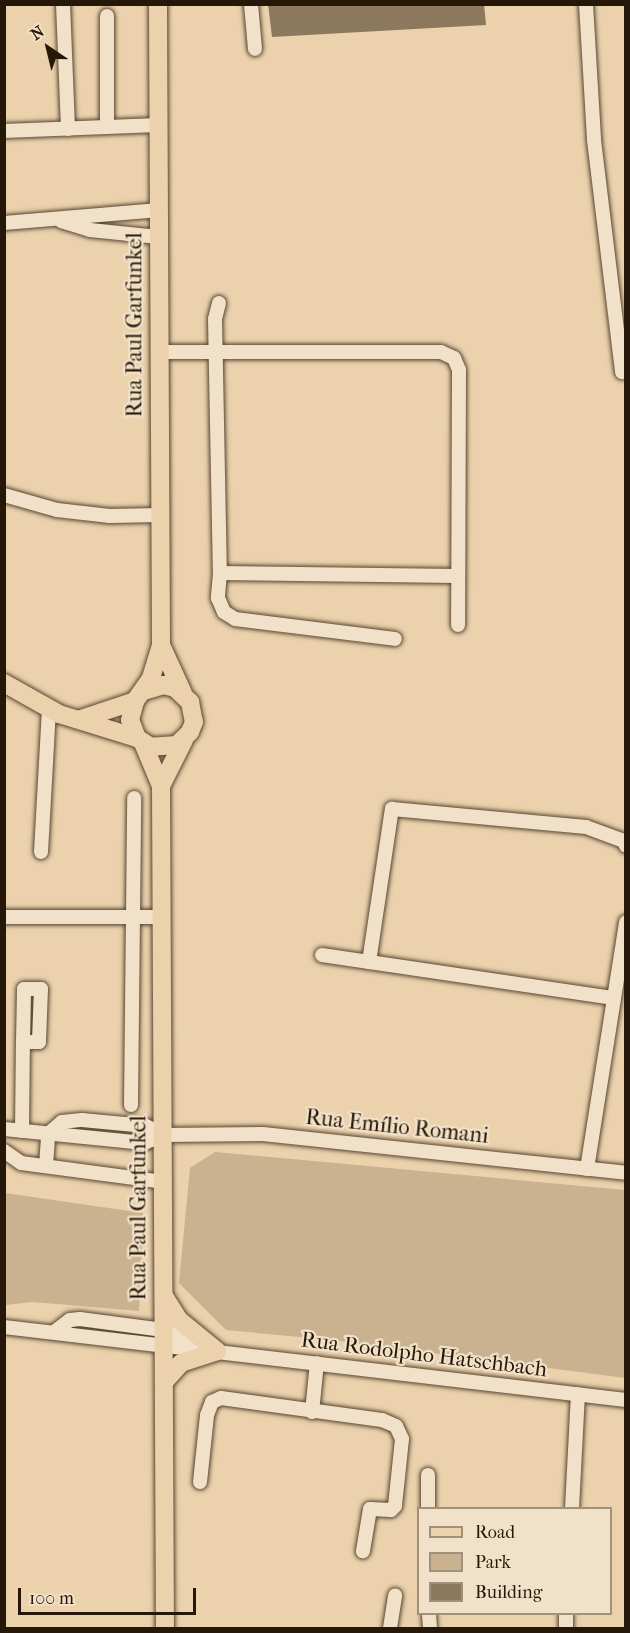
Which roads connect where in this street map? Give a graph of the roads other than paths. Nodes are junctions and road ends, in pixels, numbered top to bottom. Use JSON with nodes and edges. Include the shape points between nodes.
{"nodes":[{"id":1,"x":63,"y":4,"type":"edge"},
{"id":2,"x":158,"y":4,"type":"edge"},
{"id":3,"x":250,"y":4,"type":"edge"},
{"id":4,"x":586,"y":4,"type":"edge"},
{"id":5,"x":107,"y":16,"type":"dead end"},
{"id":6,"x":255,"y":49,"type":"dead end"},
{"id":7,"x":159,"y":125,"type":"junction"},
{"id":8,"x":107,"y":127,"type":"junction"},
{"id":9,"x":68,"y":129,"type":"junction"},
{"id":10,"x":4,"y":131,"type":"edge"},
{"id":11,"x":159,"y":210,"type":"junction"},
{"id":12,"x":61,"y":220,"type":"junction"},
{"id":13,"x":4,"y":223,"type":"edge"},
{"id":14,"x":159,"y":237,"type":"junction"},
{"id":15,"x":219,"y":303,"type":"dead end"},
{"id":16,"x":159,"y":352,"type":"junction"},
{"id":17,"x":219,"y":352,"type":"junction"},
{"id":18,"x":622,"y":372,"type":"dead end"},
{"id":19,"x":4,"y":495,"type":"edge"},
{"id":20,"x":160,"y":515,"type":"junction"},
{"id":21,"x":220,"y":573,"type":"junction"},
{"id":22,"x":458,"y":576,"type":"junction"},
{"id":23,"x":458,"y":625,"type":"dead end"},
{"id":24,"x":395,"y":639,"type":"dead end"},
{"id":25,"x":161,"y":645,"type":"junction"},
{"id":26,"x":4,"y":682,"type":"edge"},
{"id":27,"x":183,"y":693,"type":"junction"},
{"id":28,"x":140,"y":696,"type":"junction"},
{"id":29,"x":49,"y":710,"type":"junction"},
{"id":30,"x":80,"y":720,"type":"junction"},
{"id":31,"x":140,"y":740,"type":"junction"},
{"id":32,"x":184,"y":740,"type":"junction"},
{"id":33,"x":161,"y":786,"type":"junction"},
{"id":34,"x":134,"y":798,"type":"dead end"},
{"id":35,"x":626,"y":846,"type":"edge"},
{"id":36,"x":40,"y":852,"type":"dead end"},
{"id":37,"x":4,"y":917,"type":"edge"},
{"id":38,"x":133,"y":917,"type":"junction"},
{"id":39,"x":162,"y":918,"type":"junction"},
{"id":40,"x":626,"y":922,"type":"edge"},
{"id":41,"x":322,"y":955,"type":"dead end"},
{"id":42,"x":369,"y":962,"type":"junction"},
{"id":43,"x":614,"y":998,"type":"junction"},
{"id":44,"x":23,"y":1042,"type":"dead end"},
{"id":45,"x":131,"y":1105,"type":"dead end"},
{"id":46,"x":4,"y":1129,"type":"edge"},
{"id":47,"x":22,"y":1131,"type":"junction"},
{"id":48,"x":48,"y":1134,"type":"junction"},
{"id":49,"x":163,"y":1135,"type":"junction"},
{"id":50,"x":4,"y":1151,"type":"edge"},
{"id":51,"x":46,"y":1166,"type":"junction"},
{"id":52,"x":587,"y":1169,"type":"junction"},
{"id":53,"x":626,"y":1173,"type":"edge"},
{"id":54,"x":163,"y":1182,"type":"junction"},
{"id":55,"x":163,"y":1294,"type":"junction"},
{"id":56,"x":4,"y":1327,"type":"edge"},
{"id":57,"x":163,"y":1338,"type":"junction"},
{"id":58,"x":217,"y":1351,"type":"junction"},
{"id":59,"x":317,"y":1363,"type":"junction"},
{"id":60,"x":164,"y":1382,"type":"junction"},
{"id":61,"x":578,"y":1394,"type":"junction"},
{"id":62,"x":626,"y":1400,"type":"edge"},
{"id":63,"x":312,"y":1412,"type":"junction"},
{"id":64,"x":428,"y":1475,"type":"dead end"},
{"id":65,"x":200,"y":1482,"type":"dead end"},
{"id":66,"x":428,"y":1507,"type":"edge"},
{"id":67,"x":572,"y":1507,"type":"edge"},
{"id":68,"x":363,"y":1551,"type":"dead end"},
{"id":69,"x":395,"y":1595,"type":"dead end"},
{"id":70,"x":165,"y":1629,"type":"edge"},
{"id":71,"x":390,"y":1629,"type":"edge"}],
"edges":[{"from":1,"to":9,"type":"street"},
{"from":2,"to":7,"type":"main road","name":"Rua Paul Garfunkel"},
{"from":3,"to":6,"type":"street"},
{"from":4,"to":18,"type":"street","via":[[594,140]]},
{"from":5,"to":8,"type":"street"},
{"from":7,"to":8,"type":"street"},
{"from":7,"to":11,"type":"main road","name":"Rua Paul Garfunkel"},
{"from":8,"to":9,"type":"street"},
{"from":9,"to":10,"type":"street"},
{"from":11,"to":12,"type":"street","via":[[90,213]]},
{"from":11,"to":14,"type":"main road","name":"Rua Paul Garfunkel"},
{"from":12,"to":13,"type":"street"},
{"from":12,"to":14,"type":"street","via":[[90,230]]},
{"from":14,"to":16,"type":"main road","name":"Rua Paul Garfunkel"},
{"from":15,"to":17,"type":"street"},
{"from":16,"to":17,"type":"street"},
{"from":16,"to":20,"type":"main road","name":"Rua Paul Garfunkel"},
{"from":17,"to":21,"type":"street"},
{"from":17,"to":22,"type":"street","via":[[441,352],[453,358],[459,370]]},
{"from":19,"to":20,"type":"street","via":[[57,510],[110,516]]},
{"from":20,"to":25,"type":"main road","name":"Rua Paul Garfunkel"},
{"from":21,"to":22,"type":"street"},
{"from":21,"to":24,"type":"street","via":[[218,598],[224,612],[235,619]]},
{"from":22,"to":23,"type":"street"},
{"from":25,"to":27,"type":"main road","name":"Rua Paul Garfunkel"},
{"from":25,"to":28,"type":"main road","name":"Rua Paul Garfunkel"},
{"from":26,"to":29,"type":"main road"},
{"from":27,"to":28,"type":"main road","via":[[164,685]]},
{"from":27,"to":32,"type":"main road","via":[[194,711],[194,722]]},
{"from":28,"to":30,"type":"main road"},
{"from":28,"to":31,"type":"main road","via":[[130,720]]},
{"from":29,"to":30,"type":"main road"},
{"from":29,"to":36,"type":"street"},
{"from":30,"to":31,"type":"main road"},
{"from":31,"to":32,"type":"main road","via":[[159,749]]},
{"from":31,"to":33,"type":"main road","name":"Rua Paul Garfunkel"},
{"from":32,"to":33,"type":"main road","name":"Rua Paul Garfunkel"},
{"from":33,"to":39,"type":"main road","name":"Rua Paul Garfunkel"},
{"from":34,"to":38,"type":"street"},
{"from":35,"to":42,"type":"street","via":[[624,841],[586,827],[392,809]]},
{"from":37,"to":38,"type":"street"},
{"from":38,"to":39,"type":"street"},
{"from":38,"to":45,"type":"street"},
{"from":39,"to":49,"type":"main road","name":"Rua Paul Garfunkel"},
{"from":40,"to":43,"type":"street"},
{"from":41,"to":42,"type":"street"},
{"from":42,"to":43,"type":"street"},
{"from":43,"to":52,"type":"street"},
{"from":44,"to":47,"type":"street"},
{"from":46,"to":47,"type":"street"},
{"from":47,"to":48,"type":"street"},
{"from":48,"to":49,"type":"street","name":"Rua Emílio Romani","via":[[62,1122],[82,1120],[146,1126]]},
{"from":48,"to":51,"type":"street"},
{"from":49,"to":52,"type":"street","name":"Rua Emílio Romani","via":[[264,1134]]},
{"from":49,"to":54,"type":"main road","name":"Rua Paul Garfunkel"},
{"from":50,"to":51,"type":"street","via":[[21,1163]]},
{"from":51,"to":54,"type":"street"},
{"from":52,"to":53,"type":"street","name":"Rua Emílio Romani"},
{"from":54,"to":55,"type":"main road","name":"Rua Paul Garfunkel"},
{"from":55,"to":57,"type":"main road","name":"Rua Paul Garfunkel"},
{"from":55,"to":58,"type":"main road","via":[[179,1320]]},
{"from":56,"to":57,"type":"street","name":"Rua Rodolpho Hatschbach","via":[[54,1332],[70,1320],[80,1319]]},
{"from":57,"to":58,"type":"street","name":"Rua Rodolpho Hatschbach"},
{"from":57,"to":60,"type":"main road","name":"Rua Paul Garfunkel"},
{"from":58,"to":59,"type":"street","name":"Rua Rodolpho Hatschbach"},
{"from":58,"to":60,"type":"main road","via":[[190,1358]]},
{"from":59,"to":61,"type":"street","name":"Rua Rodolpho Hatschbach"},
{"from":59,"to":63,"type":"street"},
{"from":60,"to":70,"type":"main road","name":"Rua Paul Garfunkel"},
{"from":61,"to":62,"type":"street","name":"Rua Rodolpho Hatschbach"},
{"from":61,"to":67,"type":"street"},
{"from":63,"to":65,"type":"street","via":[[221,1398],[212,1402],[207,1415]]},
{"from":63,"to":68,"type":"street","via":[[382,1420],[396,1426],[402,1439],[395,1506],[391,1510],[370,1509]]},
{"from":64,"to":66,"type":"street"},
{"from":69,"to":71,"type":"street"}]}
